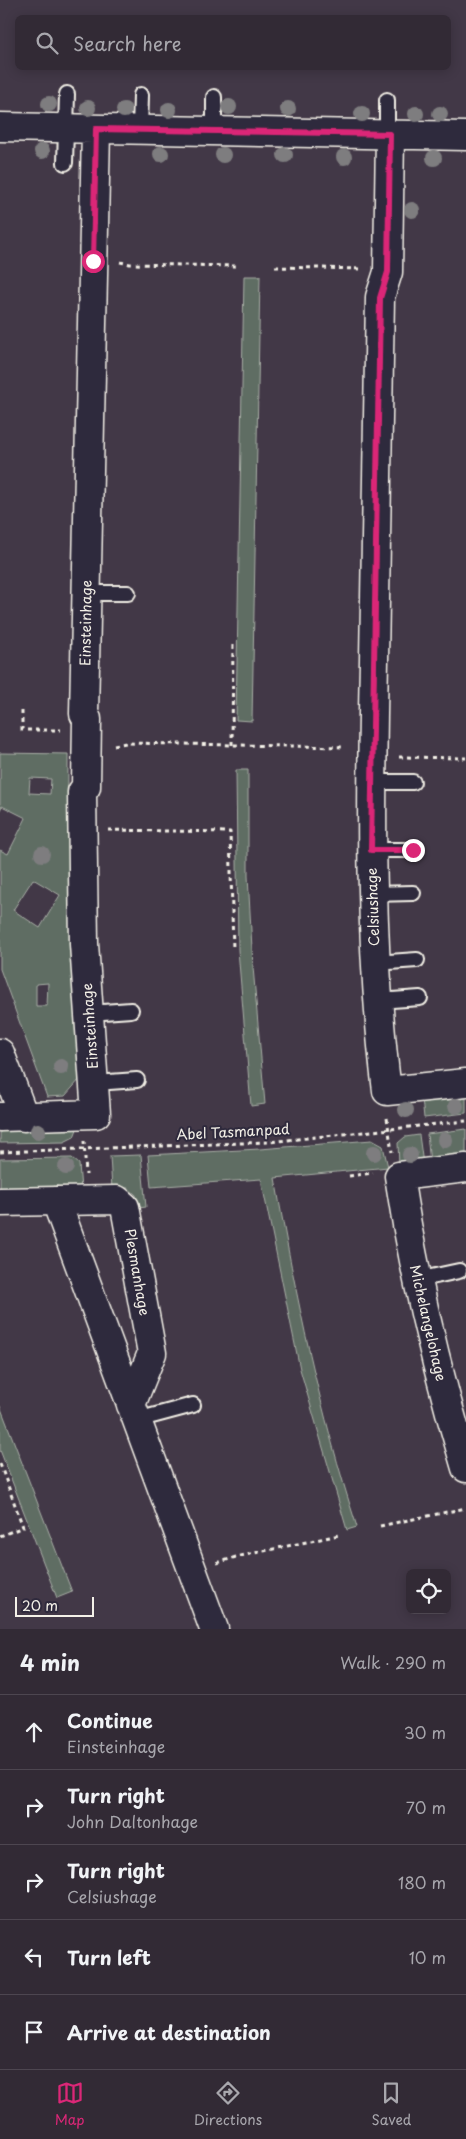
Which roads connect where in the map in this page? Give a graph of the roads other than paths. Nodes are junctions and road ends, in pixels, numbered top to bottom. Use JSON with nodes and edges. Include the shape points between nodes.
{"nodes":[{"id":1,"x":67,"y":94,"type":"dead end"},
{"id":2,"x":141,"y":95,"type":"dead end"},
{"id":3,"x":214,"y":97,"type":"dead end"},
{"id":4,"x":387,"y":100,"type":"dead end"},
{"id":5,"x":0,"y":127,"type":"edge"},
{"id":6,"x":66,"y":128,"type":"junction"},
{"id":7,"x":96,"y":129,"type":"junction"},
{"id":8,"x":140,"y":130,"type":"junction"},
{"id":9,"x":214,"y":131,"type":"junction"},
{"id":10,"x":388,"y":134,"type":"junction"},
{"id":11,"x":466,"y":136,"type":"edge"},
{"id":12,"x":65,"y":163,"type":"dead end"},
{"id":13,"x":86,"y":594,"type":"junction"},
{"id":14,"x":128,"y":594,"type":"dead end"},
{"id":15,"x":371,"y":782,"type":"junction"},
{"id":16,"x":413,"y":782,"type":"dead end"},
{"id":17,"x":371,"y":850,"type":"junction"},
{"id":18,"x":413,"y":850,"type":"dead end"},
{"id":19,"x":413,"y":893,"type":"dead end"},
{"id":20,"x":372,"y":894,"type":"junction"},
{"id":21,"x":417,"y":960,"type":"dead end"},
{"id":22,"x":375,"y":962,"type":"junction"},
{"id":23,"x":420,"y":998,"type":"dead end"},
{"id":24,"x":378,"y":1001,"type":"junction"},
{"id":25,"x":131,"y":1010,"type":"dead end"},
{"id":26,"x":90,"y":1013,"type":"junction"},
{"id":27,"x":0,"y":1053,"type":"edge"},
{"id":28,"x":137,"y":1080,"type":"dead end"},
{"id":29,"x":94,"y":1083,"type":"junction"},
{"id":30,"x":466,"y":1083,"type":"edge"},
{"id":31,"x":12,"y":1117,"type":"edge"},
{"id":32,"x":466,"y":1168,"type":"edge"},
{"id":33,"x":56,"y":1201,"type":"junction"},
{"id":34,"x":0,"y":1202,"type":"edge"},
{"id":35,"x":458,"y":1271,"type":"dead end"},
{"id":36,"x":417,"y":1280,"type":"junction"},
{"id":37,"x":193,"y":1406,"type":"dead end"},
{"id":38,"x":134,"y":1412,"type":"junction"},
{"id":39,"x":466,"y":1468,"type":"edge"},
{"id":40,"x":214,"y":1629,"type":"edge"}],
"edges":[{"from":1,"to":6,"type":"lane"},
{"from":2,"to":8,"type":"lane"},
{"from":3,"to":9,"type":"lane"},
{"from":4,"to":10,"type":"lane"},
{"from":5,"to":6,"type":"street"},
{"from":6,"to":7,"type":"street"},
{"from":6,"to":12,"type":"lane"},
{"from":7,"to":8,"type":"street"},
{"from":7,"to":13,"type":"street","name":"Einsteinhage"},
{"from":8,"to":9,"type":"street"},
{"from":9,"to":10,"type":"street"},
{"from":10,"to":11,"type":"street"},
{"from":10,"to":15,"type":"street","name":"Celsiushage","via":[[388,272],[380,298]]},
{"from":13,"to":14,"type":"lane"},
{"from":13,"to":26,"type":"street","name":"Einsteinhage","via":[[86,788],[82,792],[82,867]]},
{"from":15,"to":16,"type":"lane"},
{"from":15,"to":17,"type":"street","name":"Celsiushage"},
{"from":17,"to":18,"type":"lane"},
{"from":17,"to":20,"type":"street","name":"Celsiushage"},
{"from":19,"to":20,"type":"lane"},
{"from":20,"to":22,"type":"street","name":"Celsiushage"},
{"from":21,"to":22,"type":"lane"},
{"from":22,"to":24,"type":"street","name":"Celsiushage"},
{"from":23,"to":24,"type":"lane"},
{"from":24,"to":30,"type":"street","name":"Celsiushage","via":[[387,1090]]},
{"from":25,"to":26,"type":"lane"},
{"from":26,"to":29,"type":"street","name":"Einsteinhage"},
{"from":27,"to":31,"type":"street"},
{"from":28,"to":29,"type":"lane"},
{"from":29,"to":31,"type":"street","name":"Einsteinhage","via":[[90,1124]]},
{"from":32,"to":36,"type":"street","name":"Michelangelohage","via":[[390,1169]]},
{"from":33,"to":34,"type":"street","name":"Plesmanhage"},
{"from":33,"to":38,"type":"street"},
{"from":33,"to":38,"type":"street","name":"Plesmanhage","via":[[117,1200],[125,1207],[152,1353]]},
{"from":35,"to":36,"type":"lane"},
{"from":36,"to":39,"type":"street","name":"Michelangelohage"},
{"from":37,"to":38,"type":"lane"},
{"from":38,"to":40,"type":"street"}]}
